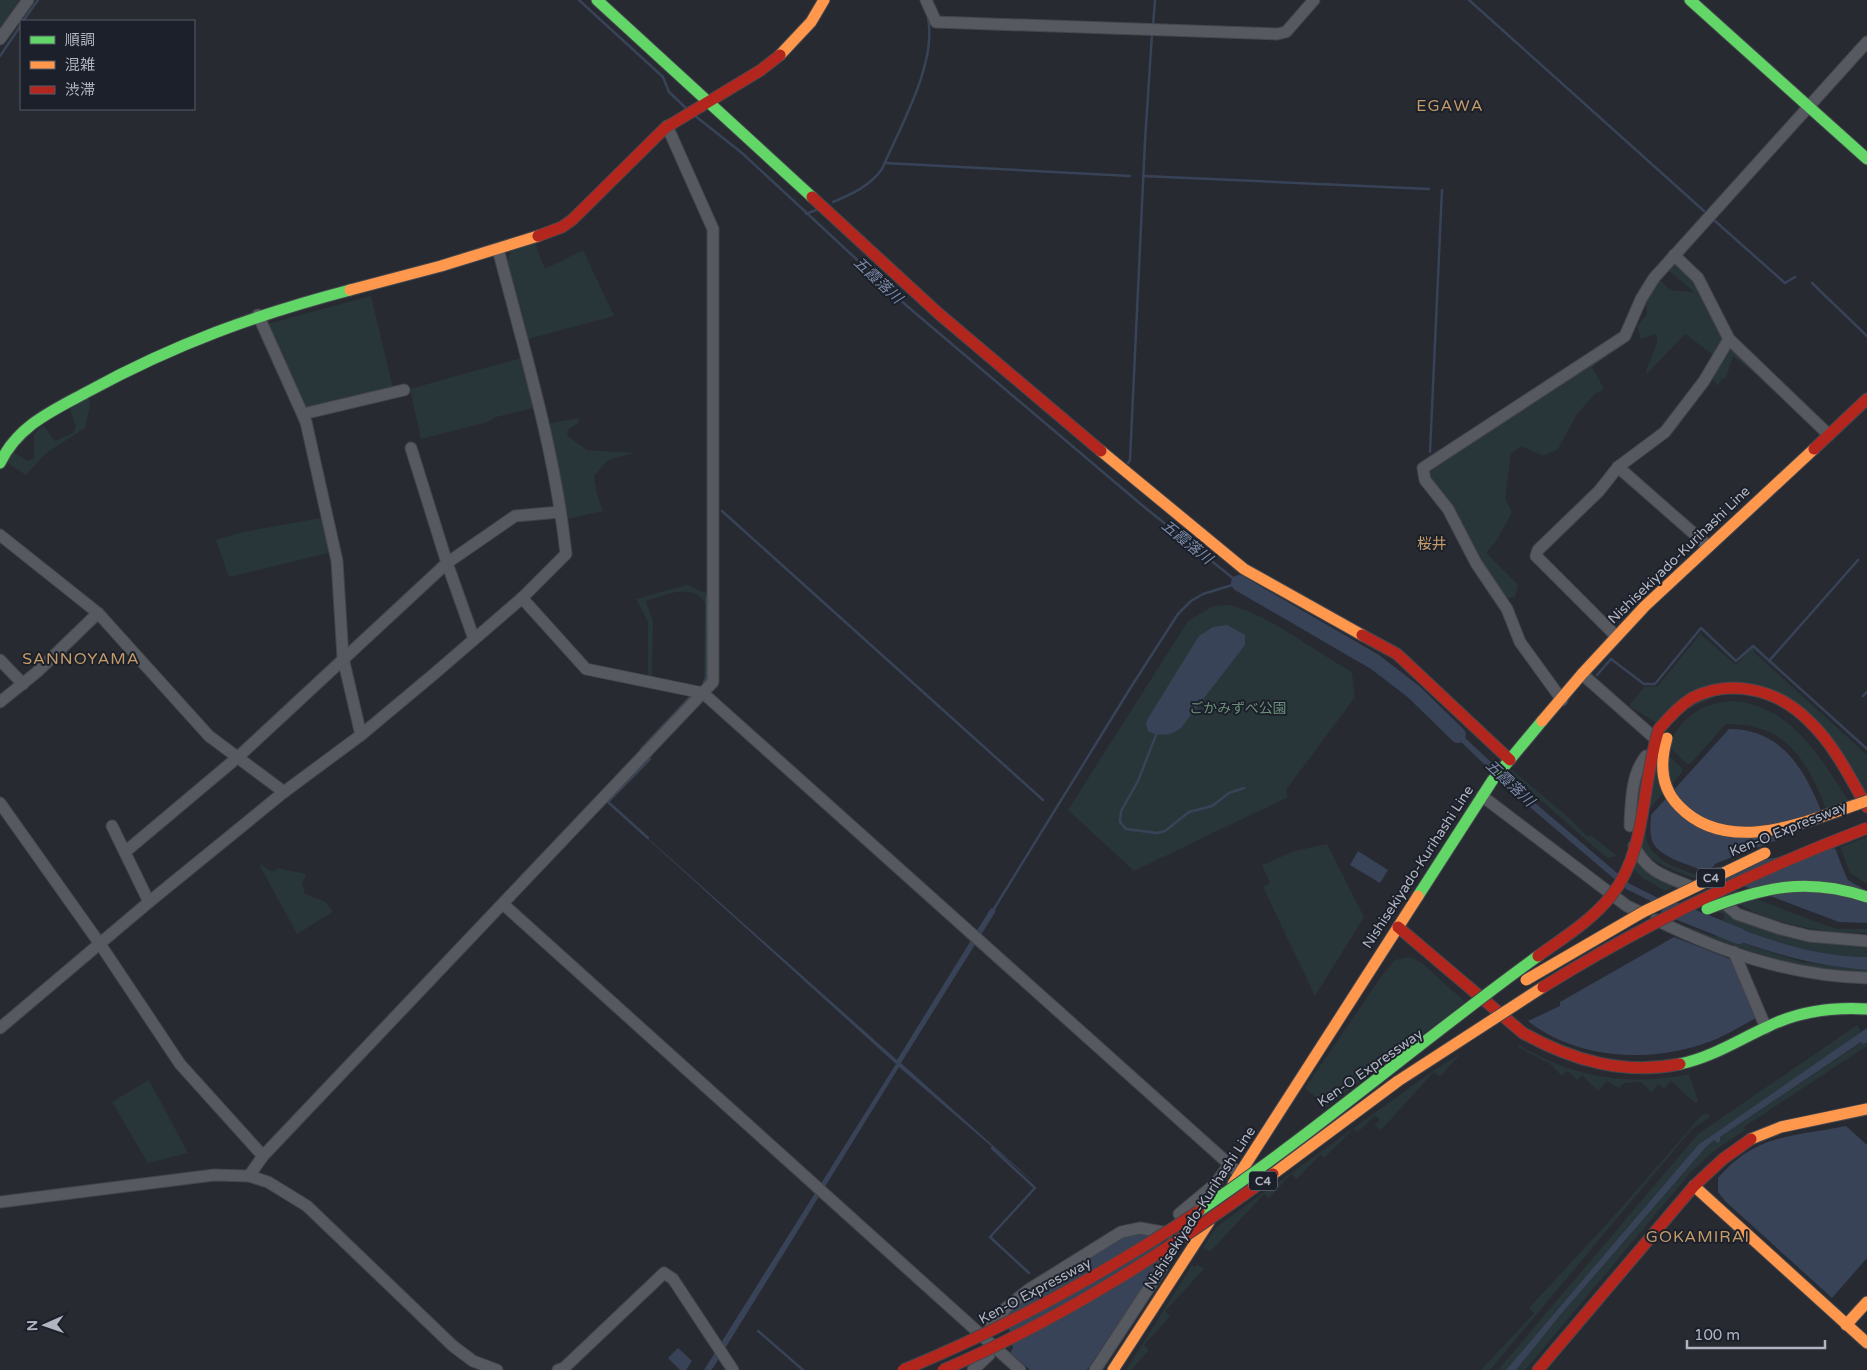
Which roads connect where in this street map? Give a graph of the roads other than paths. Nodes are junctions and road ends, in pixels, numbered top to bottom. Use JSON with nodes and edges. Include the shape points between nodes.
{"nodes":[{"id":1,"x":28,"y":0,"type":"edge"},
{"id":2,"x":597,"y":0,"type":"edge"},
{"id":3,"x":824,"y":0,"type":"edge"},
{"id":4,"x":926,"y":0,"type":"edge"},
{"id":5,"x":1314,"y":0,"type":"edge"},
{"id":6,"x":1690,"y":0,"type":"edge"},
{"id":7,"x":0,"y":39,"type":"edge"},
{"id":8,"x":1867,"y":42,"type":"edge"},
{"id":9,"x":704,"y":103,"type":"junction"},
{"id":10,"x":1809,"y":107,"type":"junction"},
{"id":11,"x":667,"y":126,"type":"junction"},
{"id":12,"x":1867,"y":159,"type":"edge"},
{"id":13,"x":498,"y":249,"type":"junction"},
{"id":14,"x":1674,"y":255,"type":"junction"},
{"id":15,"x":258,"y":315,"type":"junction"},
{"id":16,"x":1728,"y":339,"type":"junction"},
{"id":17,"x":404,"y":390,"type":"dead end"},
{"id":18,"x":1867,"y":399,"type":"edge"},
{"id":19,"x":303,"y":414,"type":"junction"},
{"id":20,"x":1828,"y":435,"type":"junction"},
{"id":21,"x":411,"y":448,"type":"dead end"},
{"id":22,"x":2,"y":450,"type":"edge"},
{"id":23,"x":0,"y":463,"type":"edge"},
{"id":24,"x":1618,"y":467,"type":"junction"},
{"id":25,"x":560,"y":512,"type":"junction"},
{"id":26,"x":0,"y":535,"type":"edge"},
{"id":27,"x":1708,"y":546,"type":"junction"},
{"id":28,"x":447,"y":563,"type":"junction"},
{"id":29,"x":522,"y":598,"type":"junction"},
{"id":30,"x":98,"y":613,"type":"junction"},
{"id":31,"x":1616,"y":636,"type":"junction"},
{"id":32,"x":474,"y":639,"type":"junction"},
{"id":33,"x":343,"y":658,"type":"junction"},
{"id":34,"x":0,"y":660,"type":"edge"},
{"id":35,"x":1582,"y":674,"type":"junction"},
{"id":36,"x":23,"y":684,"type":"junction"},
{"id":37,"x":703,"y":693,"type":"junction"},
{"id":38,"x":1562,"y":700,"type":"junction"},
{"id":39,"x":0,"y":702,"type":"edge"},
{"id":40,"x":1664,"y":731,"type":"junction"},
{"id":41,"x":361,"y":735,"type":"junction"},
{"id":42,"x":238,"y":757,"type":"junction"},
{"id":43,"x":1508,"y":762,"type":"junction"},
{"id":44,"x":284,"y":792,"type":"junction"},
{"id":45,"x":1482,"y":796,"type":"junction"},
{"id":46,"x":1867,"y":801,"type":"edge"},
{"id":47,"x":0,"y":803,"type":"edge"},
{"id":48,"x":1867,"y":806,"type":"edge"},
{"id":49,"x":1864,"y":818,"type":"edge"},
{"id":50,"x":112,"y":826,"type":"dead end"},
{"id":51,"x":1867,"y":828,"type":"edge"},
{"id":52,"x":1774,"y":849,"type":"dead end"},
{"id":53,"x":125,"y":852,"type":"junction"},
{"id":54,"x":1867,"y":897,"type":"edge"},
{"id":55,"x":149,"y":902,"type":"junction"},
{"id":56,"x":503,"y":904,"type":"junction"},
{"id":57,"x":1398,"y":927,"type":"junction"},
{"id":58,"x":1867,"y":941,"type":"edge"},
{"id":59,"x":100,"y":944,"type":"junction"},
{"id":60,"x":1734,"y":952,"type":"junction"},
{"id":61,"x":1570,"y":970,"type":"junction"},
{"id":62,"x":1867,"y":978,"type":"edge"},
{"id":63,"x":1867,"y":1009,"type":"edge"},
{"id":64,"x":0,"y":1028,"type":"edge"},
{"id":65,"x":1766,"y":1028,"type":"junction"},
{"id":66,"x":1370,"y":1085,"type":"junction"},
{"id":67,"x":1867,"y":1109,"type":"edge"},
{"id":68,"x":264,"y":1156,"type":"junction"},
{"id":69,"x":1229,"y":1165,"type":"junction"},
{"id":70,"x":1240,"y":1174,"type":"junction"},
{"id":71,"x":250,"y":1176,"type":"junction"},
{"id":72,"x":1694,"y":1186,"type":"junction"},
{"id":73,"x":0,"y":1202,"type":"edge"},
{"id":74,"x":1170,"y":1234,"type":"junction"},
{"id":75,"x":1867,"y":1302,"type":"edge"},
{"id":76,"x":1846,"y":1325,"type":"junction"},
{"id":77,"x":983,"y":1337,"type":"junction"},
{"id":78,"x":1867,"y":1343,"type":"edge"},
{"id":79,"x":996,"y":1348,"type":"junction"},
{"id":80,"x":497,"y":1370,"type":"edge"},
{"id":81,"x":558,"y":1370,"type":"edge"},
{"id":82,"x":732,"y":1370,"type":"edge"},
{"id":83,"x":903,"y":1370,"type":"edge"},
{"id":84,"x":943,"y":1370,"type":"edge"},
{"id":85,"x":972,"y":1370,"type":"edge"},
{"id":86,"x":1020,"y":1370,"type":"edge"},
{"id":87,"x":1095,"y":1370,"type":"edge"},
{"id":88,"x":1113,"y":1370,"type":"edge"},
{"id":89,"x":1538,"y":1370,"type":"edge"}],
"edges":[{"from":1,"to":7,"type":"street"},
{"from":2,"to":9,"type":"main road"},
{"from":3,"to":9,"type":"main road","via":[[791,47],[769,66]]},
{"from":4,"to":5,"type":"street","via":[[936,22],[1282,34]]},
{"from":6,"to":10,"type":"main road"},
{"from":8,"to":10,"type":"street"},
{"from":9,"to":11,"type":"main road"},
{"from":9,"to":43,"type":"main road","via":[[938,313],[1204,539],[1244,569],[1397,654]]},
{"from":10,"to":12,"type":"main road"},
{"from":10,"to":14,"type":"street"},
{"from":11,"to":13,"type":"main road","via":[[600,196],[563,227]]},
{"from":11,"to":37,"type":"street","via":[[713,229],[713,682]]},
{"from":13,"to":15,"type":"main road"},
{"from":13,"to":25,"type":"street","via":[[544,427]]},
{"from":14,"to":16,"type":"street","via":[[1698,278]]},
{"from":14,"to":38,"type":"street","via":[[1641,299],[1625,336],[1423,468],[1425,480],[1448,509],[1476,564],[1507,609],[1520,642]]},
{"from":15,"to":19,"type":"street"},
{"from":15,"to":22,"type":"main road","via":[[213,331],[110,379],[35,421],[15,435]]},
{"from":16,"to":20,"type":"street"},
{"from":16,"to":24,"type":"street","via":[[1704,381],[1665,432]]},
{"from":17,"to":19,"type":"street"},
{"from":18,"to":20,"type":"main road","name":"Nishisekiyado-Kurihashi Line"},
{"from":19,"to":33,"type":"street","via":[[337,561]]},
{"from":20,"to":27,"type":"main road","name":"Nishisekiyado-Kurihashi Line"},
{"from":21,"to":28,"type":"street"},
{"from":22,"to":23,"type":"main road"},
{"from":24,"to":27,"type":"street"},
{"from":24,"to":31,"type":"street","via":[[1599,491],[1538,550],[1536,556]]},
{"from":25,"to":28,"type":"street","via":[[515,516]]},
{"from":25,"to":29,"type":"street","via":[[566,554]]},
{"from":26,"to":30,"type":"street"},
{"from":27,"to":31,"type":"main road","name":"Nishisekiyado-Kurihashi Line"},
{"from":28,"to":32,"type":"street"},
{"from":28,"to":33,"type":"street"},
{"from":29,"to":32,"type":"street"},
{"from":29,"to":37,"type":"street","via":[[586,669]]},
{"from":30,"to":36,"type":"street"},
{"from":30,"to":42,"type":"street","via":[[209,736]]},
{"from":31,"to":35,"type":"main road","name":"Nishisekiyado-Kurihashi Line"},
{"from":32,"to":41,"type":"street"},
{"from":33,"to":41,"type":"street"},
{"from":33,"to":42,"type":"street"},
{"from":34,"to":36,"type":"street"},
{"from":35,"to":38,"type":"main road","name":"Nishisekiyado-Kurihashi Line"},
{"from":35,"to":58,"type":"street","via":[[1660,742],[1640,762],[1635,777],[1630,838],[1642,862],[1658,873],[1717,897],[1737,914],[1808,936]]},
{"from":36,"to":39,"type":"street"},
{"from":37,"to":56,"type":"street"},
{"from":37,"to":69,"type":"street"},
{"from":38,"to":43,"type":"main road","name":"Nishisekiyado-Kurihashi Line"},
{"from":40,"to":46,"type":"main road","bridge":true,"via":[[1662,760],[1670,796],[1691,818],[1717,831],[1764,831]]},
{"from":40,"to":48,"type":"main road","via":[[1667,717],[1682,702],[1724,687],[1752,688],[1780,699],[1809,720],[1836,754]]},
{"from":40,"to":49,"type":"main road","via":[[1702,702],[1717,697],[1751,696],[1774,705],[1803,726],[1828,758]]},
{"from":40,"to":66,"type":"main road","bridge":true,"via":[[1648,765],[1637,840],[1626,870],[1608,899],[1580,926],[1470,1006]]},
{"from":41,"to":44,"type":"street"},
{"from":42,"to":44,"type":"street"},
{"from":42,"to":53,"type":"street"},
{"from":43,"to":45,"type":"main road","name":"Nishisekiyado-Kurihashi Line"},
{"from":44,"to":55,"type":"street"},
{"from":45,"to":57,"type":"main road","name":"Nishisekiyado-Kurihashi Line"},
{"from":45,"to":60,"type":"street","via":[[1627,906],[1693,938]]},
{"from":47,"to":59,"type":"street"},
{"from":50,"to":53,"type":"street"},
{"from":51,"to":61,"type":"main road","name":"Ken-O Expressway","number":"C4","bridge":true,"via":[[1747,876]]},
{"from":52,"to":66,"type":"main road","name":"Ken-O Expressway","number":"C4","bridge":true,"via":[[1670,897],[1587,942]]},
{"from":53,"to":55,"type":"street"},
{"from":54,"to":61,"type":"main road","bridge":true,"via":[[1824,884],[1762,890],[1702,911],[1599,960]]},
{"from":55,"to":59,"type":"street"},
{"from":56,"to":68,"type":"street"},
{"from":56,"to":77,"type":"street"},
{"from":57,"to":65,"type":"main road","via":[[1509,1023],[1542,1045],[1586,1061],[1621,1067],[1662,1067],[1690,1062]]},
{"from":57,"to":70,"type":"main road","name":"Nishisekiyado-Kurihashi Line"},
{"from":59,"to":64,"type":"street"},
{"from":59,"to":68,"type":"street","via":[[180,1064]]},
{"from":60,"to":62,"type":"street","via":[[1792,971]]},
{"from":60,"to":65,"type":"street"},
{"from":61,"to":84,"type":"main road","name":"Ken-O Expressway","number":"C4","bridge":true,"via":[[1494,1016],[1404,1077],[1204,1224],[1116,1282],[1039,1325]]},
{"from":63,"to":65,"type":"main road","via":[[1814,1012]]},
{"from":66,"to":83,"type":"main road","name":"Ken-O Expressway","number":"C4","bridge":true,"via":[[1196,1212],[1108,1269],[1033,1312]]},
{"from":67,"to":72,"type":"main road","via":[[1838,1119],[1798,1124],[1761,1134],[1737,1147]]},
{"from":68,"to":71,"type":"street"},
{"from":69,"to":70,"type":"street"},
{"from":69,"to":74,"type":"street","via":[[1215,1184],[1179,1214]]},
{"from":70,"to":88,"type":"main road","name":"Nishisekiyado-Kurihashi Line"},
{"from":71,"to":73,"type":"street","via":[[214,1175]]},
{"from":71,"to":80,"type":"street","via":[[268,1182],[307,1206],[453,1346],[473,1361]]},
{"from":72,"to":76,"type":"main road"},
{"from":72,"to":89,"type":"main road"},
{"from":74,"to":77,"type":"street","via":[[1140,1228],[1122,1232],[1028,1290],[1006,1308]]},
{"from":74,"to":87,"type":"street","via":[[1170,1251],[1162,1268]]},
{"from":75,"to":76,"type":"main road"},
{"from":76,"to":78,"type":"main road"},
{"from":77,"to":79,"type":"street"},
{"from":79,"to":85,"type":"street"},
{"from":79,"to":86,"type":"street"},
{"from":81,"to":82,"type":"street","via":[[664,1273],[673,1279]]}]}
